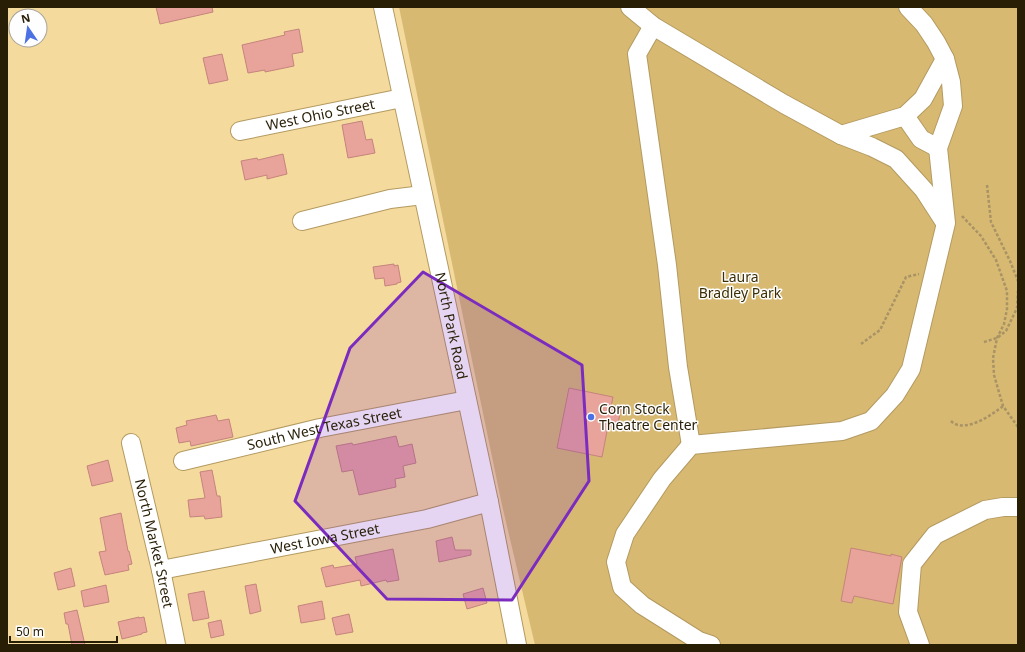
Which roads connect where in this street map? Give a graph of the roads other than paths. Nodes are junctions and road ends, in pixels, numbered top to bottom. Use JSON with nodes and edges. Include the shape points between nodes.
{"nodes":[{"id":1,"x":383,"y":7,"type":"edge"},
{"id":2,"x":630,"y":7,"type":"edge"},
{"id":3,"x":908,"y":7,"type":"edge"},
{"id":4,"x":654,"y":26,"type":"junction"},
{"id":5,"x":945,"y":59,"type":"junction"},
{"id":6,"x":402,"y":98,"type":"junction"},
{"id":7,"x":905,"y":116,"type":"junction"},
{"id":8,"x":240,"y":131,"type":"dead end"},
{"id":9,"x":841,"y":136,"type":"junction"},
{"id":10,"x":938,"y":148,"type":"junction"},
{"id":11,"x":422,"y":194,"type":"junction"},
{"id":12,"x":953,"y":219,"type":"junction"},
{"id":13,"x":302,"y":221,"type":"dead end"},
{"id":14,"x":467,"y":400,"type":"junction"},
{"id":15,"x":131,"y":443,"type":"dead end"},
{"id":16,"x":691,"y":445,"type":"junction"},
{"id":17,"x":183,"y":461,"type":"dead end"},
{"id":18,"x":489,"y":502,"type":"junction"},
{"id":19,"x":1018,"y":507,"type":"edge"},
{"id":20,"x":161,"y":570,"type":"junction"},
{"id":21,"x":176,"y":645,"type":"edge"},
{"id":22,"x":517,"y":645,"type":"edge"},
{"id":23,"x":711,"y":645,"type":"edge"},
{"id":24,"x":920,"y":645,"type":"edge"}],
"edges":[{"from":1,"to":6,"type":"street","name":"North Park Road"},
{"from":2,"to":4,"type":"street"},
{"from":3,"to":5,"type":"street","via":[[924,24]]},
{"from":4,"to":9,"type":"street"},
{"from":4,"to":16,"type":"street","via":[[637,54],[667,265],[679,375]]},
{"from":5,"to":7,"type":"street","via":[[923,99]]},
{"from":5,"to":10,"type":"street","via":[[951,82],[953,106]]},
{"from":6,"to":8,"type":"street","name":"West Ohio Street"},
{"from":6,"to":11,"type":"street","name":"North Park Road"},
{"from":7,"to":9,"type":"street"},
{"from":7,"to":10,"type":"street","via":[[921,139]]},
{"from":9,"to":12,"type":"street","via":[[896,159]]},
{"from":10,"to":12,"type":"street"},
{"from":11,"to":13,"type":"street","via":[[390,199]]},
{"from":11,"to":14,"type":"street","name":"North Park Road"},
{"from":12,"to":16,"type":"street","via":[[935,270],[912,370],[895,395],[871,421],[842,432]]},
{"from":14,"to":17,"type":"street","name":"South West Texas Street","via":[[320,428]]},
{"from":14,"to":18,"type":"street","name":"North Park Road"},
{"from":15,"to":20,"type":"street","name":"North Market Street"},
{"from":16,"to":23,"type":"street","via":[[662,479],[625,534],[616,562],[622,587],[642,605],[699,641]]},
{"from":18,"to":20,"type":"street","name":"West Iowa Street","via":[[427,519]]},
{"from":18,"to":22,"type":"street","name":"North Park Road"},
{"from":19,"to":24,"type":"street","via":[[985,510],[935,535],[912,564],[908,612]]},
{"from":20,"to":21,"type":"street","name":"North Market Street"}]}
